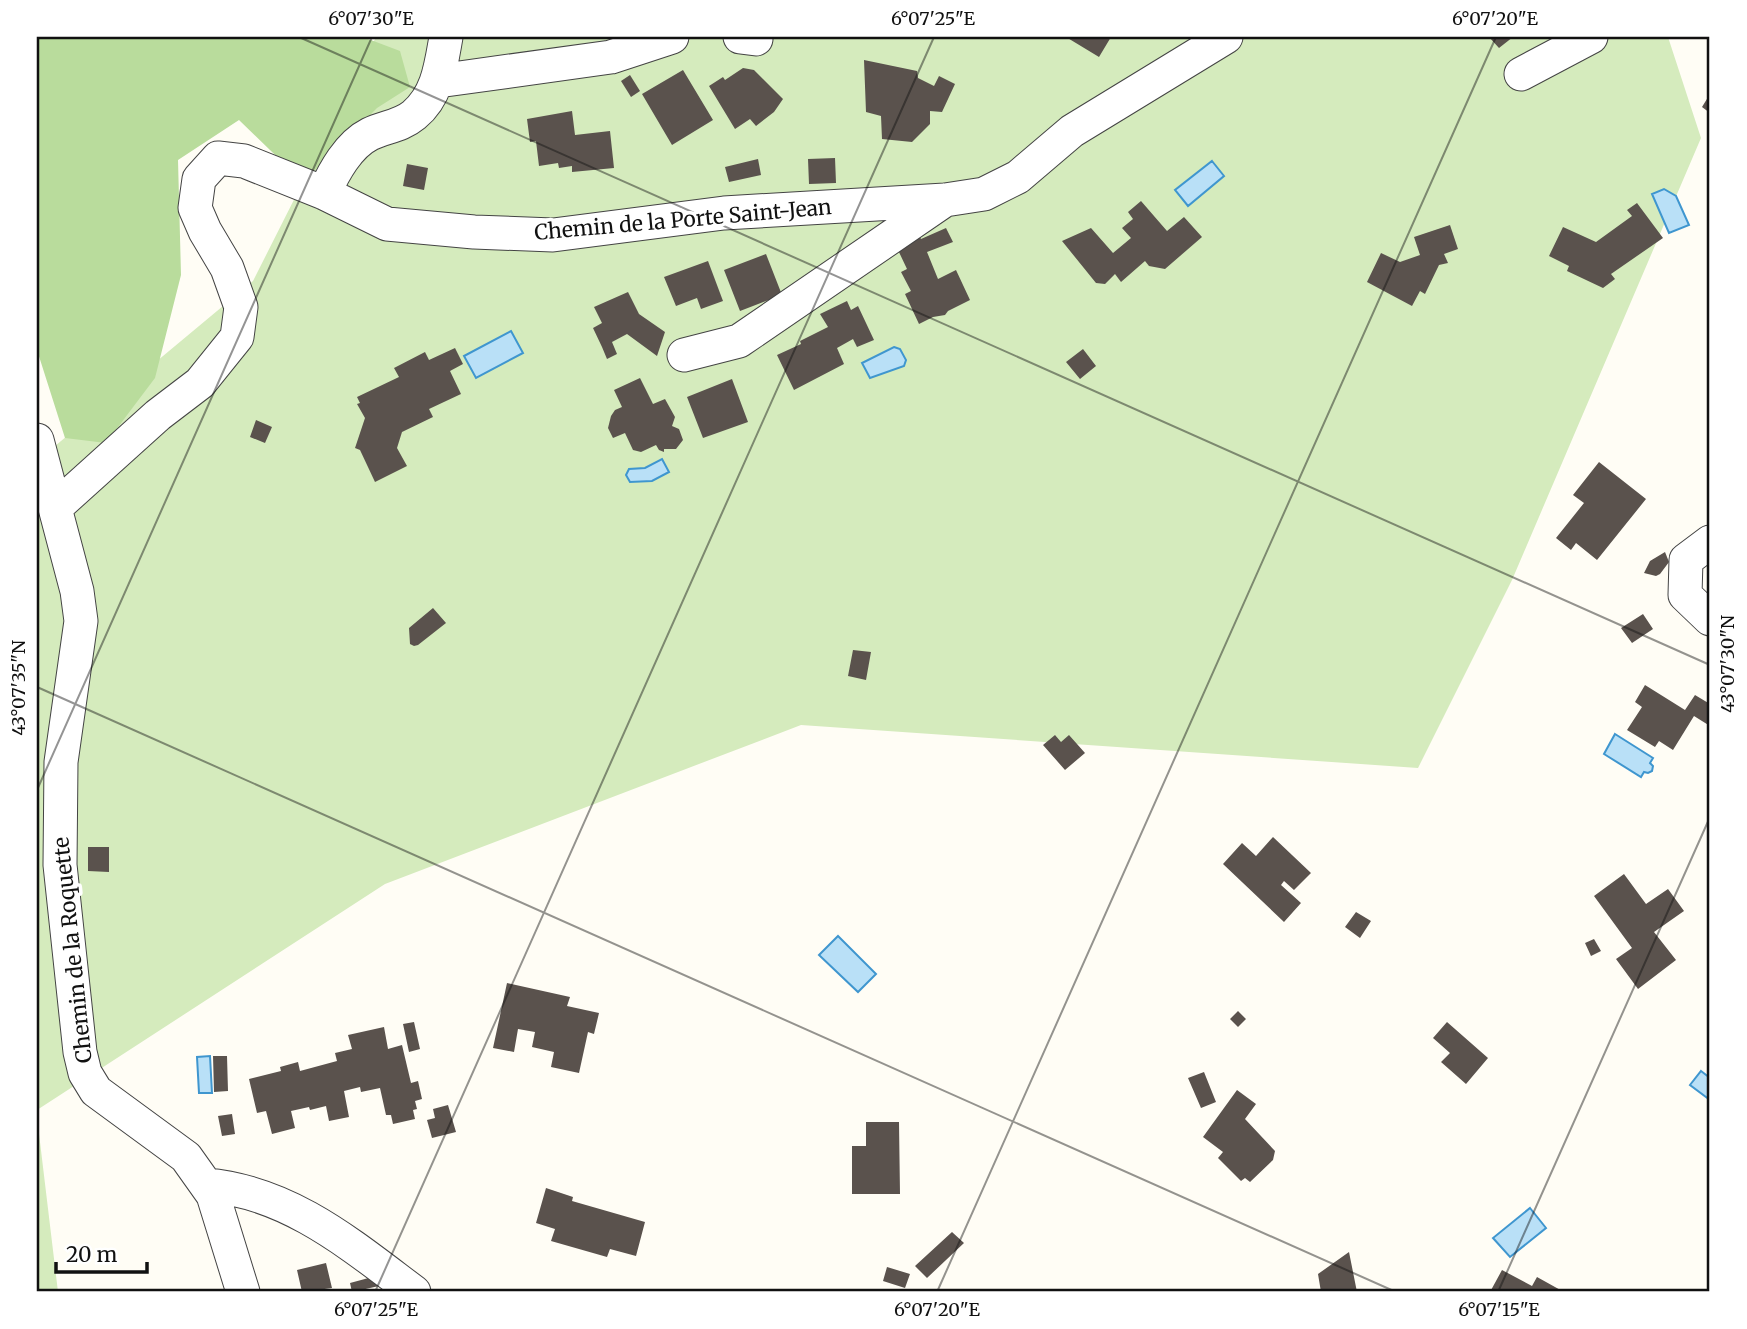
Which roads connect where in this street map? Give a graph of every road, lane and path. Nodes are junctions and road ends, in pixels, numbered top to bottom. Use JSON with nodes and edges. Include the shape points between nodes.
{"nodes":[{"id":1,"x":446,"y":37,"type":"edge"},
{"id":2,"x":672,"y":37,"type":"edge"},
{"id":3,"x":1226,"y":37,"type":"edge"},
{"id":4,"x":1591,"y":37,"type":"edge"},
{"id":5,"x":1521,"y":74,"type":"dead end"},
{"id":6,"x":438,"y":82,"type":"junction"},
{"id":7,"x":324,"y":193,"type":"junction"},
{"id":8,"x":945,"y":200,"type":"junction"},
{"id":9,"x":684,"y":355,"type":"dead end"},
{"id":10,"x":37,"y":440,"type":"edge"},
{"id":11,"x":56,"y":507,"type":"junction"},
{"id":12,"x":1710,"y":542,"type":"edge"},
{"id":13,"x":1710,"y":619,"type":"edge"},
{"id":14,"x":206,"y":1185,"type":"junction"},
{"id":15,"x":243,"y":1292,"type":"edge"},
{"id":16,"x":414,"y":1292,"type":"edge"}],
"edges":[{"from":1,"to":6,"type":"street"},
{"from":2,"to":6,"type":"street","via":[[611,57]]},
{"from":3,"to":8,"type":"street","name":"Chemin de la Porte Saint-Jean","via":[[1072,131],[1018,177],[984,194]]},
{"from":4,"to":5,"type":"street"},
{"from":6,"to":7,"type":"street","via":[[414,115],[357,144],[334,171]]},
{"from":7,"to":8,"type":"street","name":"Chemin de la Porte Saint-Jean","via":[[387,224],[553,235],[724,213]]},
{"from":7,"to":11,"type":"street","name":"Chemin de la Porte Saint-Jean","via":[[244,161],[218,158],[199,179],[194,208],[228,268],[241,307],[236,337],[200,383]]},
{"from":8,"to":9,"type":"street","via":[[739,341]]},
{"from":10,"to":11,"type":"street","name":"Chemin de la Roquette"},
{"from":11,"to":14,"type":"street","name":"Chemin de la Roquette","via":[[81,621],[61,762],[60,865],[80,1052],[96,1091],[186,1157]]},
{"from":12,"to":13,"type":"street","via":[[1686,560],[1685,595]]},
{"from":14,"to":15,"type":"street","name":"Chemin de la Roquette"},
{"from":14,"to":16,"type":"street","via":[[235,1187],[286,1205],[342,1238]]}]}
